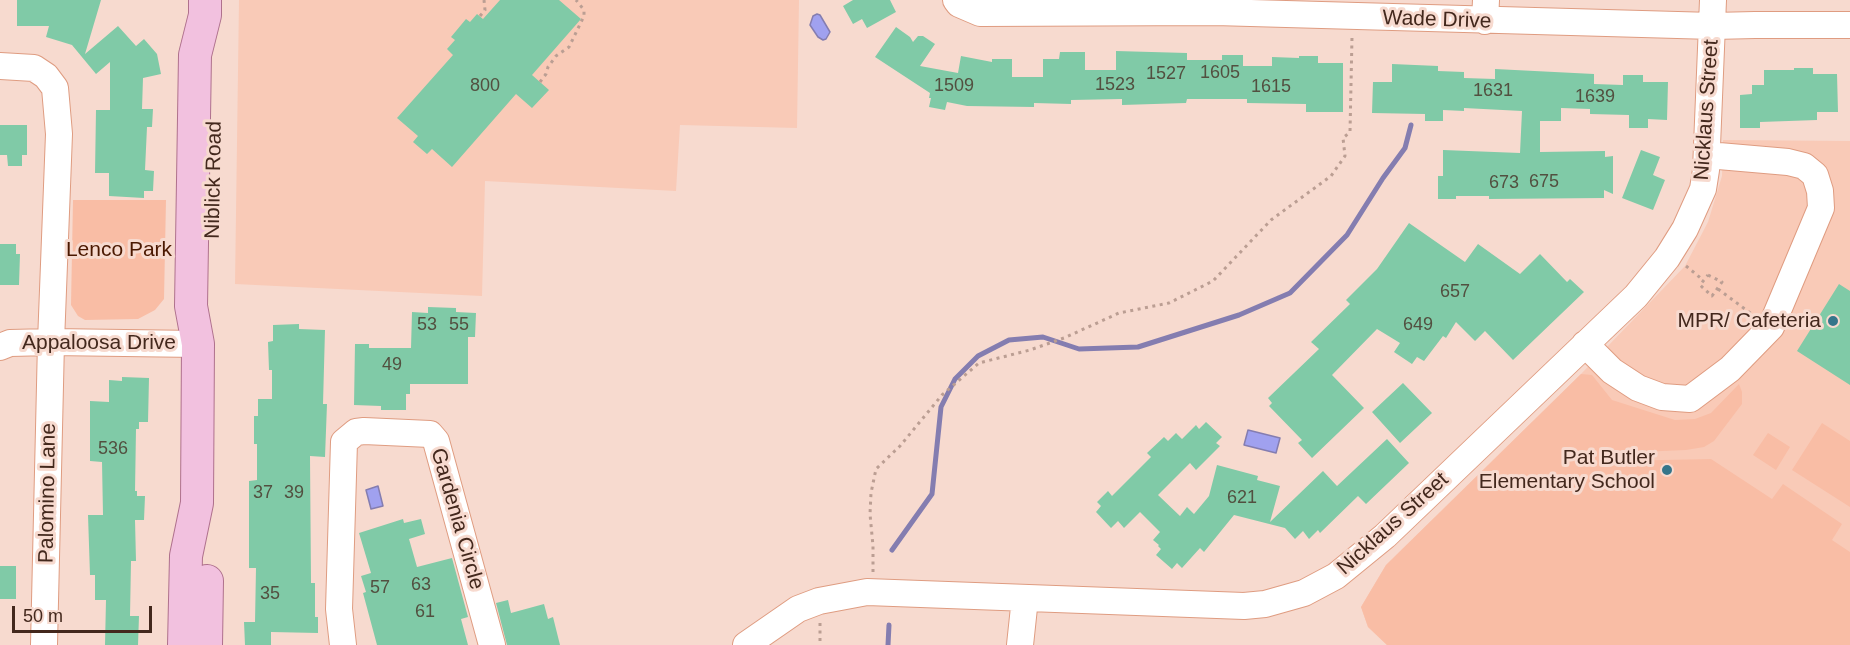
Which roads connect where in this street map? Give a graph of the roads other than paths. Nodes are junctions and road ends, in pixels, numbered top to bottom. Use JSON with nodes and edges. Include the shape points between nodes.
{"nodes":[{"id":1,"x":956,"y":0,"type":"edge"},
{"id":2,"x":1713,"y":0,"type":"edge"},
{"id":3,"x":1215,"y":6,"type":"edge"},
{"id":4,"x":205,"y":8,"type":"edge"},
{"id":5,"x":1355,"y":9,"type":"edge"},
{"id":6,"x":1486,"y":11,"type":"edge"},
{"id":7,"x":1850,"y":25,"type":"edge"},
{"id":8,"x":1713,"y":26,"type":"junction"},
{"id":9,"x":0,"y":66,"type":"edge"},
{"id":10,"x":1707,"y":155,"type":"junction"},
{"id":11,"x":51,"y":342,"type":"junction"},
{"id":12,"x":198,"y":344,"type":"junction"},
{"id":13,"x":1585,"y":344,"type":"junction"},
{"id":14,"x":0,"y":347,"type":"edge"},
{"id":15,"x":196,"y":503,"type":"junction"},
{"id":16,"x":1026,"y":598,"type":"junction"},
{"id":17,"x":44,"y":645,"type":"edge"},
{"id":18,"x":184,"y":645,"type":"edge"},
{"id":19,"x":206,"y":645,"type":"edge"},
{"id":20,"x":343,"y":645,"type":"edge"},
{"id":21,"x":492,"y":645,"type":"edge"},
{"id":22,"x":746,"y":645,"type":"edge"},
{"id":23,"x":1020,"y":645,"type":"edge"}],
"edges":[{"from":1,"to":3,"type":"street","name":"Wade Drive","via":[[980,13]]},
{"from":2,"to":8,"type":"street","name":"Nicklaus Street"},
{"from":3,"to":5,"type":"street","name":"Wade Drive"},
{"from":4,"to":12,"type":"main road","name":"Niblick Road","via":[[217,55],[212,305]]},
{"from":5,"to":6,"type":"street","name":"Wade Drive"},
{"from":6,"to":8,"type":"street","name":"Wade Drive"},
{"from":7,"to":8,"type":"street","name":"Wade Drive"},
{"from":8,"to":10,"type":"street","name":"Nicklaus Street"},
{"from":9,"to":11,"type":"street","name":"Palomino Lane","via":[[34,68],[55,88],[59,134]]},
{"from":10,"to":13,"type":"street","name":"Nicklaus Street","via":[[1703,189],[1685,230],[1667,258],[1636,296]]},
{"from":10,"to":13,"type":"street","via":[[1788,162],[1804,166],[1815,175],[1821,207],[1771,327],[1730,369],[1690,399],[1662,397],[1638,388],[1612,371]]},
{"from":11,"to":12,"type":"street","name":"Appaloosa Drive"},
{"from":11,"to":14,"type":"street","name":"Appaloosa Drive","via":[[10,343]]},
{"from":11,"to":17,"type":"street","name":"Palomino Lane"},
{"from":12,"to":15,"type":"main road","name":"Niblick Road"},
{"from":13,"to":16,"type":"street","name":"Nicklaus Street","via":[[1385,536],[1336,576],[1304,593],[1245,606]]},
{"from":15,"to":18,"type":"main road","name":"Niblick Road","via":[[186,556]]},
{"from":15,"to":19,"type":"main road","name":"Niblick Road","via":[[207,556]]},
{"from":16,"to":22,"type":"street","name":"Nicklaus Street","via":[[873,592],[840,596],[798,609]]},
{"from":16,"to":23,"type":"street"},
{"from":20,"to":21,"type":"street","name":"Gardenia Circle","via":[[339,609],[344,442],[364,431],[430,434],[436,441]]}]}
